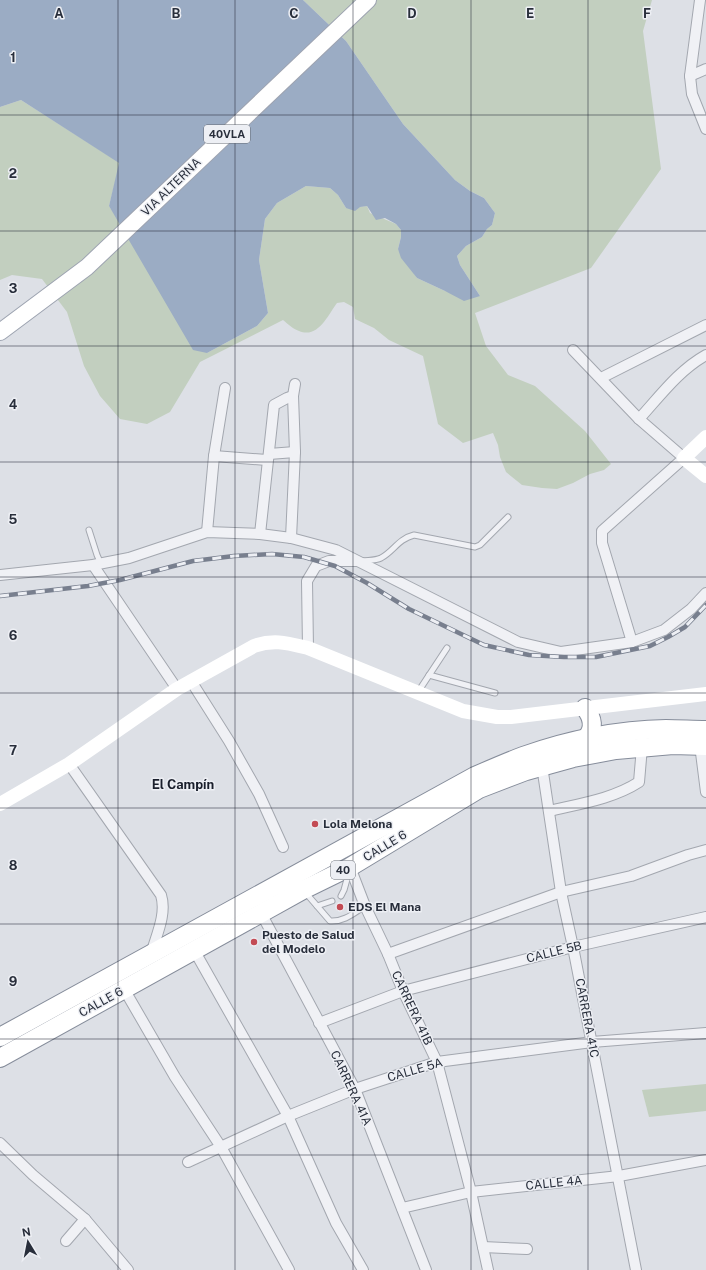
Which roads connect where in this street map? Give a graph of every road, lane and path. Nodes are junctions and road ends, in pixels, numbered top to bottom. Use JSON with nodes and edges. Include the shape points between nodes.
{"nodes":[{"id":1,"x":368,"y":0,"type":"edge"},
{"id":2,"x":700,"y":0,"type":"edge"},
{"id":3,"x":706,"y":69,"type":"edge"},
{"id":4,"x":690,"y":76,"type":"junction"},
{"id":5,"x":706,"y":129,"type":"edge"},
{"id":6,"x":706,"y":325,"type":"edge"},
{"id":7,"x":0,"y":332,"type":"edge"},
{"id":8,"x":573,"y":350,"type":"dead end"},
{"id":9,"x":706,"y":356,"type":"edge"},
{"id":10,"x":601,"y":378,"type":"junction"},
{"id":11,"x":295,"y":384,"type":"dead end"},
{"id":12,"x":225,"y":388,"type":"dead end"},
{"id":13,"x":293,"y":396,"type":"junction"},
{"id":14,"x":640,"y":419,"type":"junction"},
{"id":15,"x":706,"y":437,"type":"edge"},
{"id":16,"x":295,"y":452,"type":"junction"},
{"id":17,"x":214,"y":456,"type":"junction"},
{"id":18,"x":268,"y":457,"type":"junction"},
{"id":19,"x":684,"y":458,"type":"junction"},
{"id":20,"x":706,"y":476,"type":"edge"},
{"id":21,"x":508,"y":517,"type":"dead end"},
{"id":22,"x":89,"y":530,"type":"dead end"},
{"id":23,"x":207,"y":532,"type":"junction"},
{"id":24,"x":260,"y":534,"type":"junction"},
{"id":25,"x":291,"y":538,"type":"junction"},
{"id":26,"x":358,"y":561,"type":"junction"},
{"id":27,"x":97,"y":564,"type":"junction"},
{"id":28,"x":0,"y":575,"type":"edge"},
{"id":29,"x":706,"y":593,"type":"edge"},
{"id":30,"x":632,"y":642,"type":"junction"},
{"id":31,"x":308,"y":648,"type":"junction"},
{"id":32,"x":447,"y":648,"type":"dead end"},
{"id":33,"x":429,"y":675,"type":"junction"},
{"id":34,"x":191,"y":681,"type":"junction"},
{"id":35,"x":177,"y":689,"type":"junction"},
{"id":36,"x":418,"y":692,"type":"junction"},
{"id":37,"x":495,"y":693,"type":"dead end"},
{"id":38,"x":706,"y":694,"type":"edge"},
{"id":39,"x":585,"y":708,"type":"junction"},
{"id":40,"x":586,"y":738,"type":"junction"},
{"id":41,"x":704,"y":740,"type":"edge"},
{"id":42,"x":642,"y":747,"type":"junction"},
{"id":43,"x":69,"y":764,"type":"junction"},
{"id":44,"x":542,"y":766,"type":"junction"},
{"id":45,"x":705,"y":775,"type":"edge"},
{"id":46,"x":706,"y":792,"type":"edge"},
{"id":47,"x":2,"y":801,"type":"edge"},
{"id":48,"x":549,"y":811,"type":"junction"},
{"id":49,"x":283,"y":847,"type":"dead end"},
{"id":50,"x":706,"y":850,"type":"edge"},
{"id":51,"x":350,"y":867,"type":"junction"},
{"id":52,"x":303,"y":890,"type":"junction"},
{"id":53,"x":561,"y":892,"type":"junction"},
{"id":54,"x":341,"y":896,"type":"dead end"},
{"id":55,"x":332,"y":901,"type":"dead end"},
{"id":56,"x":317,"y":906,"type":"junction"},
{"id":57,"x":365,"y":906,"type":"junction"},
{"id":58,"x":260,"y":913,"type":"junction"},
{"id":59,"x":706,"y":917,"type":"edge"},
{"id":60,"x":573,"y":947,"type":"junction"},
{"id":61,"x":194,"y":950,"type":"junction"},
{"id":62,"x":151,"y":954,"type":"junction"},
{"id":63,"x":388,"y":954,"type":"junction"},
{"id":64,"x":124,"y":988,"type":"junction"},
{"id":65,"x":403,"y":991,"type":"junction"},
{"id":66,"x":319,"y":1023,"type":"junction"},
{"id":67,"x":706,"y":1033,"type":"edge"},
{"id":68,"x":0,"y":1037,"type":"edge"},
{"id":69,"x":592,"y":1042,"type":"junction"},
{"id":70,"x":0,"y":1058,"type":"edge"},
{"id":71,"x":437,"y":1062,"type":"junction"},
{"id":72,"x":355,"y":1089,"type":"junction"},
{"id":73,"x":288,"y":1116,"type":"junction"},
{"id":74,"x":0,"y":1144,"type":"edge"},
{"id":75,"x":221,"y":1147,"type":"junction"},
{"id":76,"x":706,"y":1160,"type":"edge"},
{"id":77,"x":188,"y":1162,"type":"dead end"},
{"id":78,"x":619,"y":1176,"type":"junction"},
{"id":79,"x":471,"y":1192,"type":"junction"},
{"id":80,"x":402,"y":1208,"type":"junction"},
{"id":81,"x":85,"y":1219,"type":"junction"},
{"id":82,"x":66,"y":1241,"type":"dead end"},
{"id":83,"x":483,"y":1247,"type":"junction"},
{"id":84,"x":528,"y":1249,"type":"dead end"},
{"id":85,"x":128,"y":1270,"type":"edge"},
{"id":86,"x":289,"y":1270,"type":"edge"},
{"id":87,"x":363,"y":1270,"type":"edge"},
{"id":88,"x":426,"y":1270,"type":"edge"},
{"id":89,"x":488,"y":1270,"type":"edge"},
{"id":90,"x":636,"y":1270,"type":"edge"}],
"edges":[{"from":1,"to":7,"type":"main road","name":"VIA ALTERNA","number":"40VLA","via":[[87,267]]},
{"from":2,"to":4,"type":"street"},
{"from":3,"to":4,"type":"street"},
{"from":4,"to":5,"type":"street","via":[[692,94]]},
{"from":6,"to":10,"type":"street"},
{"from":8,"to":10,"type":"street"},
{"from":9,"to":14,"type":"street","via":[[695,361],[672,382]]},
{"from":10,"to":14,"type":"street"},
{"from":11,"to":13,"type":"street"},
{"from":12,"to":17,"type":"street"},
{"from":13,"to":16,"type":"street"},
{"from":13,"to":18,"type":"street","via":[[274,405]]},
{"from":14,"to":19,"type":"street"},
{"from":15,"to":19,"type":"main road"},
{"from":16,"to":18,"type":"street"},
{"from":16,"to":25,"type":"street"},
{"from":17,"to":18,"type":"street"},
{"from":17,"to":23,"type":"street"},
{"from":18,"to":24,"type":"street"},
{"from":19,"to":20,"type":"main road"},
{"from":19,"to":30,"type":"street","via":[[602,531],[602,543]]},
{"from":21,"to":26,"type":"lane","via":[[475,547],[414,535],[406,537],[382,558]]},
{"from":22,"to":27,"type":"lane","via":[[97,555]]},
{"from":23,"to":24,"type":"street"},
{"from":23,"to":27,"type":"street","via":[[129,558]]},
{"from":24,"to":25,"type":"street"},
{"from":25,"to":26,"type":"street","via":[[336,550]]},
{"from":26,"to":30,"type":"street","via":[[518,642],[561,652]]},
{"from":26,"to":31,"type":"street","via":[[329,561],[316,566],[307,581]]},
{"from":27,"to":28,"type":"street"},
{"from":27,"to":35,"type":"street"},
{"from":29,"to":30,"type":"street","via":[[692,609],[664,630]]},
{"from":31,"to":34,"type":"main road","via":[[282,642],[264,642]]},
{"from":31,"to":36,"type":"main road"},
{"from":32,"to":33,"type":"lane"},
{"from":33,"to":36,"type":"lane"},
{"from":33,"to":37,"type":"lane"},
{"from":34,"to":35,"type":"main road"},
{"from":34,"to":49,"type":"street","via":[[259,794]]},
{"from":35,"to":43,"type":"main road"},
{"from":36,"to":39,"type":"main road","via":[[463,711],[496,717]]},
{"from":38,"to":39,"type":"main road"},
{"from":39,"to":40,"type":"highway","via":[[592,720],[590,734]]},
{"from":40,"to":41,"type":"highway","name":"CALLE 6","number":"40","via":[[666,729]]},
{"from":40,"to":62,"type":"highway","name":"CALLE 6","number":"40","via":[[522,756],[475,776]]},
{"from":41,"to":42,"type":"highway","name":"CALLE 6","number":"40"},
{"from":41,"to":45,"type":"street"},
{"from":42,"to":44,"type":"highway","name":"CALLE 6","number":"40","via":[[573,758]]},
{"from":42,"to":48,"type":"street","via":[[639,782],[628,790]]},
{"from":43,"to":47,"type":"main road"},
{"from":43,"to":62,"type":"street","via":[[161,895],[163,911]]},
{"from":44,"to":48,"type":"street","name":"CARRERA 41C"},
{"from":44,"to":51,"type":"highway","name":"CALLE 6","number":"40","via":[[479,789]]},
{"from":45,"to":46,"type":"street"},
{"from":48,"to":53,"type":"street","name":"CARRERA 41C"},
{"from":50,"to":53,"type":"street","via":[[631,876]]},
{"from":51,"to":52,"type":"highway","name":"CALLE 6","number":"40"},
{"from":51,"to":54,"type":"lane"},
{"from":51,"to":57,"type":"street","name":"CARRERA 41B"},
{"from":52,"to":56,"type":"lane"},
{"from":52,"to":58,"type":"highway","name":"CALLE 6","number":"40"},
{"from":53,"to":60,"type":"street","name":"CARRERA 41C"},
{"from":53,"to":63,"type":"street"},
{"from":55,"to":56,"type":"lane"},
{"from":56,"to":57,"type":"lane","via":[[330,921],[348,917]]},
{"from":57,"to":63,"type":"street","name":"CARRERA 41B"},
{"from":58,"to":61,"type":"highway","name":"CALLE 6","number":"40"},
{"from":58,"to":66,"type":"street","name":"CARRERA 41A"},
{"from":59,"to":60,"type":"street","name":"CALLE 5B"},
{"from":60,"to":65,"type":"street","name":"CALLE 5B"},
{"from":60,"to":69,"type":"street","name":"CARRERA 41C"},
{"from":61,"to":64,"type":"highway","name":"CALLE 6","number":"40"},
{"from":61,"to":73,"type":"street"},
{"from":62,"to":68,"type":"highway","name":"CALLE 6","number":"40"},
{"from":63,"to":65,"type":"street","name":"CARRERA 41B"},
{"from":64,"to":70,"type":"highway","name":"CALLE 6","number":"40"},
{"from":64,"to":75,"type":"street","via":[[175,1077]]},
{"from":65,"to":66,"type":"street","name":"CALLE 5B"},
{"from":65,"to":71,"type":"street","name":"CARRERA 41B"},
{"from":66,"to":72,"type":"street","name":"CARRERA 41A"},
{"from":67,"to":69,"type":"street","name":"CALLE 5A"},
{"from":69,"to":71,"type":"street","name":"CALLE 5A"},
{"from":69,"to":78,"type":"street","name":"CARRERA 41C"},
{"from":71,"to":72,"type":"street","name":"CALLE 5A"},
{"from":71,"to":79,"type":"street","name":"CARRERA 41B"},
{"from":72,"to":73,"type":"street","name":"CALLE 5A"},
{"from":72,"to":80,"type":"street","name":"CARRERA 41A"},
{"from":73,"to":75,"type":"street","name":"CALLE 5A"},
{"from":73,"to":87,"type":"street","via":[[336,1223]]},
{"from":74,"to":81,"type":"street"},
{"from":75,"to":77,"type":"street","name":"CALLE 5A"},
{"from":75,"to":86,"type":"street"},
{"from":76,"to":78,"type":"street","name":"CALLE 4A"},
{"from":78,"to":79,"type":"street","name":"CALLE 4A"},
{"from":78,"to":90,"type":"street","name":"CARRERA 41C"},
{"from":79,"to":80,"type":"street","name":"CALLE 4A"},
{"from":79,"to":83,"type":"street","name":"CARRERA 41B"},
{"from":80,"to":88,"type":"street","name":"CARRERA 41A"},
{"from":81,"to":82,"type":"street"},
{"from":81,"to":85,"type":"street"},
{"from":83,"to":84,"type":"street"},
{"from":83,"to":89,"type":"street","name":"CARRERA 41B"}]}
